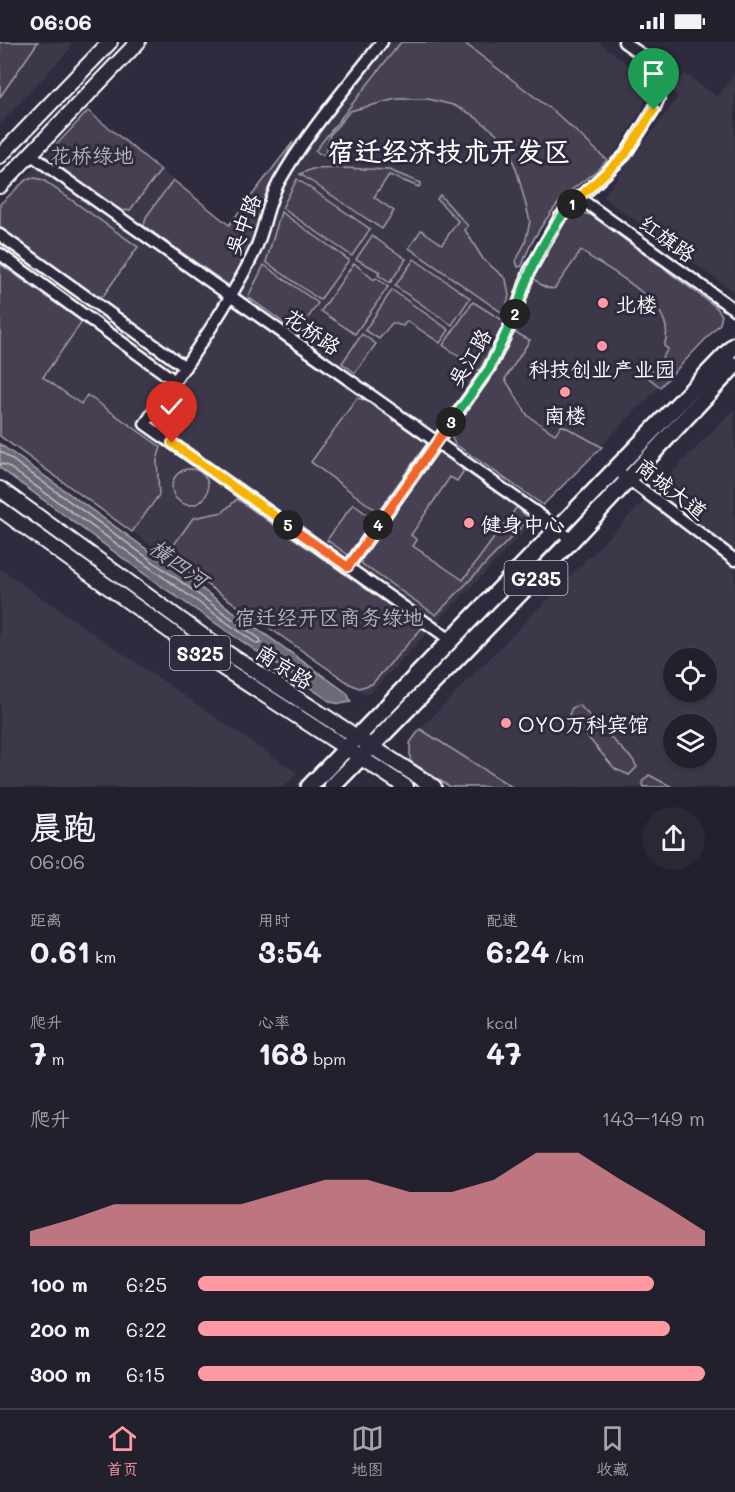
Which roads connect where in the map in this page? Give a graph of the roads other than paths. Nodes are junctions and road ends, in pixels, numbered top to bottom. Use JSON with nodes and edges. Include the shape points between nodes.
{"nodes":[{"id":1,"x":138,"y":42,"type":"edge"},
{"id":2,"x":382,"y":42,"type":"edge"},
{"id":3,"x":624,"y":42,"type":"edge"},
{"id":4,"x":106,"y":43,"type":"edge"},
{"id":5,"x":30,"y":154,"type":"junction"},
{"id":6,"x":0,"y":156,"type":"edge"},
{"id":7,"x":0,"y":186,"type":"edge"},
{"id":8,"x":578,"y":197,"type":"junction"},
{"id":9,"x":0,"y":235,"type":"edge"},
{"id":10,"x":0,"y":254,"type":"edge"},
{"id":11,"x":231,"y":297,"type":"junction"},
{"id":12,"x":735,"y":310,"type":"edge"},
{"id":13,"x":735,"y":345,"type":"edge"},
{"id":14,"x":735,"y":365,"type":"edge"},
{"id":15,"x":185,"y":367,"type":"junction"},
{"id":16,"x":175,"y":381,"type":"junction"},
{"id":17,"x":436,"y":442,"type":"junction"},
{"id":18,"x":615,"y":469,"type":"junction"},
{"id":19,"x":627,"y":480,"type":"junction"},
{"id":20,"x":0,"y":489,"type":"edge"},
{"id":21,"x":0,"y":508,"type":"edge"},
{"id":22,"x":558,"y":528,"type":"junction"},
{"id":23,"x":572,"y":541,"type":"junction"},
{"id":24,"x":735,"y":560,"type":"edge"},
{"id":25,"x":348,"y":567,"type":"junction"},
{"id":26,"x":452,"y":641,"type":"junction"},
{"id":27,"x":351,"y":743,"type":"junction"},
{"id":28,"x":366,"y":752,"type":"junction"},
{"id":29,"x":309,"y":787,"type":"edge"},
{"id":30,"x":332,"y":787,"type":"edge"},
{"id":31,"x":406,"y":787,"type":"edge"},
{"id":32,"x":434,"y":787,"type":"edge"}],
"edges":[{"from":1,"to":5,"type":"main road"},
{"from":2,"to":11,"type":"street","name":"吴中路","via":[[279,182],[255,252]]},
{"from":3,"to":8,"type":"street","name":"吴江路","via":[[669,74],[654,110],[625,155]]},
{"from":4,"to":6,"type":"main road"},
{"from":5,"to":7,"type":"main road"},
{"from":5,"to":11,"type":"street","name":"花桥路"},
{"from":8,"to":12,"type":"street","name":"红旗路"},
{"from":8,"to":17,"type":"street","name":"吴江路","via":[[561,217],[528,272],[513,320],[489,369]]},
{"from":9,"to":15,"type":"street"},
{"from":10,"to":16,"type":"street"},
{"from":11,"to":15,"type":"street","name":"吴中路"},
{"from":11,"to":17,"type":"street","name":"花桥路"},
{"from":13,"to":18,"type":"highway","number":"G235"},
{"from":14,"to":19,"type":"highway","number":"G235"},
{"from":15,"to":16,"type":"street","name":"吴中路"},
{"from":16,"to":25,"type":"street","name":"吴中路","via":[[145,424]]},
{"from":17,"to":22,"type":"street","name":"花桥路"},
{"from":17,"to":25,"type":"street","name":"吴江路"},
{"from":18,"to":19,"type":"street","name":"商城大道"},
{"from":18,"to":22,"type":"highway","number":"G235"},
{"from":19,"to":23,"type":"highway","number":"G235"},
{"from":19,"to":24,"type":"street","name":"商城大道"},
{"from":20,"to":27,"type":"main road","name":"南京路","number":"S325"},
{"from":21,"to":27,"type":"main road","name":"南京路","number":"S325","via":[[202,655]]},
{"from":22,"to":23,"type":"street","name":"花桥路"},
{"from":22,"to":26,"type":"highway","number":"G235"},
{"from":23,"to":28,"type":"highway","number":"G235"},
{"from":25,"to":26,"type":"street"},
{"from":26,"to":27,"type":"highway","number":"G235"},
{"from":27,"to":28,"type":"main road","name":"南京路","number":"S325"},
{"from":27,"to":29,"type":"highway","number":"G235"},
{"from":28,"to":30,"type":"highway","number":"G235"},
{"from":28,"to":31,"type":"main road","name":"南京路","number":"S325"},
{"from":28,"to":32,"type":"main road","name":"南京路","number":"S325"}]}
